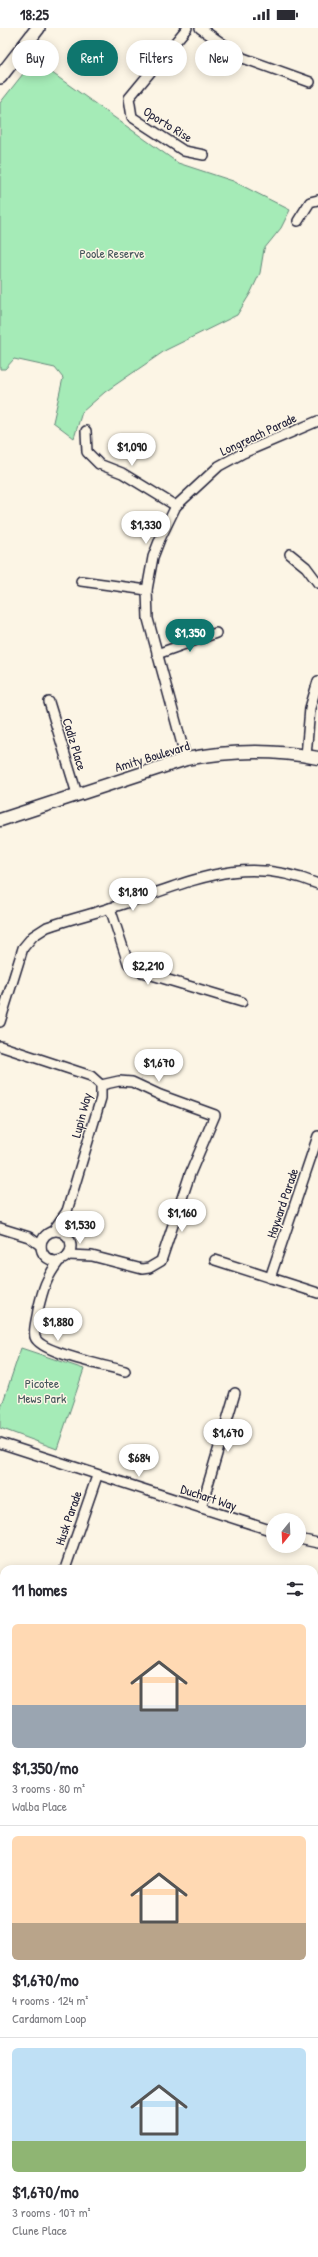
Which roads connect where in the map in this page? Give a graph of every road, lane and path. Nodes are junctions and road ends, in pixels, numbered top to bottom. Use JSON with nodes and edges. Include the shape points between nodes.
{"nodes":[{"id":1,"x":38,"y":28,"type":"edge"},
{"id":2,"x":187,"y":28,"type":"edge"},
{"id":3,"x":200,"y":28,"type":"edge"},
{"id":4,"x":0,"y":76,"type":"edge"},
{"id":5,"x":310,"y":82,"type":"dead end"},
{"id":6,"x":204,"y":154,"type":"dead end"},
{"id":7,"x":318,"y":200,"type":"edge"},
{"id":8,"x":298,"y":221,"type":"dead end"},
{"id":9,"x":318,"y":421,"type":"edge"},
{"id":10,"x":86,"y":431,"type":"dead end"},
{"id":11,"x":176,"y":506,"type":"junction"},
{"id":12,"x":290,"y":554,"type":"dead end"},
{"id":13,"x":81,"y":581,"type":"dead end"},
{"id":14,"x":318,"y":583,"type":"edge"},
{"id":15,"x":146,"y":590,"type":"junction"},
{"id":16,"x":216,"y":633,"type":"dead end"},
{"id":17,"x":157,"y":654,"type":"junction"},
{"id":18,"x":318,"y":681,"type":"edge"},
{"id":19,"x":49,"y":702,"type":"dead end"},
{"id":20,"x":312,"y":757,"type":"edge"},
{"id":21,"x":186,"y":759,"type":"junction"},
{"id":22,"x":77,"y":794,"type":"junction"},
{"id":23,"x":0,"y":820,"type":"edge"},
{"id":24,"x":318,"y":884,"type":"edge"},
{"id":25,"x":110,"y":908,"type":"junction"},
{"id":26,"x":242,"y":1002,"type":"dead end"},
{"id":27,"x":0,"y":1022,"type":"edge"},
{"id":28,"x":0,"y":1046,"type":"edge"},
{"id":29,"x":100,"y":1085,"type":"junction"},
{"id":30,"x":318,"y":1136,"type":"edge"},
{"id":31,"x":67,"y":1211,"type":"junction"},
{"id":32,"x":0,"y":1228,"type":"edge"},
{"id":33,"x":49,"y":1233,"type":"junction"},
{"id":34,"x":66,"y":1235,"type":"junction"},
{"id":35,"x":29,"y":1237,"type":"junction"},
{"id":36,"x":71,"y":1243,"type":"junction"},
{"id":37,"x":41,"y":1246,"type":"junction"},
{"id":38,"x":68,"y":1255,"type":"junction"},
{"id":39,"x":45,"y":1256,"type":"junction"},
{"id":40,"x":92,"y":1256,"type":"junction"},
{"id":41,"x":215,"y":1260,"type":"dead end"},
{"id":42,"x":59,"y":1261,"type":"junction"},
{"id":43,"x":47,"y":1276,"type":"junction"},
{"id":44,"x":270,"y":1278,"type":"junction"},
{"id":45,"x":318,"y":1293,"type":"edge"},
{"id":46,"x":125,"y":1371,"type":"dead end"},
{"id":47,"x":235,"y":1393,"type":"dead end"},
{"id":48,"x":0,"y":1443,"type":"edge"},
{"id":49,"x":97,"y":1476,"type":"junction"},
{"id":50,"x":201,"y":1508,"type":"junction"},
{"id":51,"x":266,"y":1529,"type":"edge"},
{"id":52,"x":306,"y":1540,"type":"edge"},
{"id":53,"x":318,"y":1543,"type":"edge"},
{"id":54,"x":66,"y":1565,"type":"edge"}],
"edges":[{"from":1,"to":4,"type":"main road"},
{"from":2,"to":6,"type":"street","name":"Oporto Rise","via":[[129,98],[132,117],[184,151]]},
{"from":3,"to":5,"type":"street","via":[[243,58]]},
{"from":7,"to":8,"type":"street","via":[[310,202]]},
{"from":9,"to":11,"type":"street","name":"Longreach Parade","via":[[219,466]]},
{"from":10,"to":11,"type":"street","via":[[87,452],[99,464],[122,473]]},
{"from":11,"to":15,"type":"street","name":"Longreach Parade","via":[[153,557]]},
{"from":12,"to":14,"type":"street","via":[[306,567]]},
{"from":13,"to":15,"type":"street"},
{"from":15,"to":17,"type":"street","name":"Longreach Parade","via":[[148,619]]},
{"from":16,"to":17,"type":"street"},
{"from":17,"to":21,"type":"street","name":"Longreach Parade"},
{"from":18,"to":20,"type":"street","via":[[310,708]]},
{"from":19,"to":22,"type":"street","name":"Cadiz Place"},
{"from":20,"to":21,"type":"street","name":"Amity Boulevard","via":[[254,750],[223,752]]},
{"from":21,"to":22,"type":"street","name":"Amity Boulevard"},
{"from":22,"to":23,"type":"street","name":"Amity Boulevard"},
{"from":24,"to":25,"type":"street","via":[[264,870],[233,870],[200,878]]},
{"from":25,"to":26,"type":"street","via":[[128,963],[135,970]]},
{"from":25,"to":27,"type":"street","via":[[47,927],[27,941]]},
{"from":28,"to":29,"type":"street","name":"Lupin Way","via":[[92,1076]]},
{"from":29,"to":31,"type":"street","name":"Lupin Way","via":[[101,1098]]},
{"from":29,"to":40,"type":"street","via":[[132,1082],[215,1115],[190,1174],[161,1261],[150,1268],[142,1268]]},
{"from":30,"to":44,"type":"street","name":"Hayward Parade"},
{"from":31,"to":33,"type":"street","name":"Lupin Way"},
{"from":31,"to":34,"type":"street","name":"Lupin Way"},
{"from":32,"to":35,"type":"street"},
{"from":33,"to":34,"type":"street","via":[[61,1231]]},
{"from":33,"to":35,"type":"street"},
{"from":33,"to":37,"type":"street"},
{"from":34,"to":36,"type":"street"},
{"from":35,"to":37,"type":"street"},
{"from":36,"to":38,"type":"street"},
{"from":36,"to":40,"type":"street"},
{"from":37,"to":39,"type":"street"},
{"from":38,"to":40,"type":"street"},
{"from":38,"to":42,"type":"street"},
{"from":39,"to":42,"type":"street"},
{"from":39,"to":43,"type":"street"},
{"from":41,"to":44,"type":"street"},
{"from":42,"to":43,"type":"street"},
{"from":43,"to":46,"type":"street","via":[[35,1328],[35,1338],[39,1344],[52,1351]]},
{"from":44,"to":45,"type":"street"},
{"from":47,"to":50,"type":"street"},
{"from":48,"to":49,"type":"street","name":"Duchart Way"},
{"from":49,"to":50,"type":"street","name":"Duchart Way"},
{"from":49,"to":54,"type":"street","name":"Husk Parade"},
{"from":50,"to":51,"type":"street","name":"Duchart Way"},
{"from":52,"to":53,"type":"street"}]}
